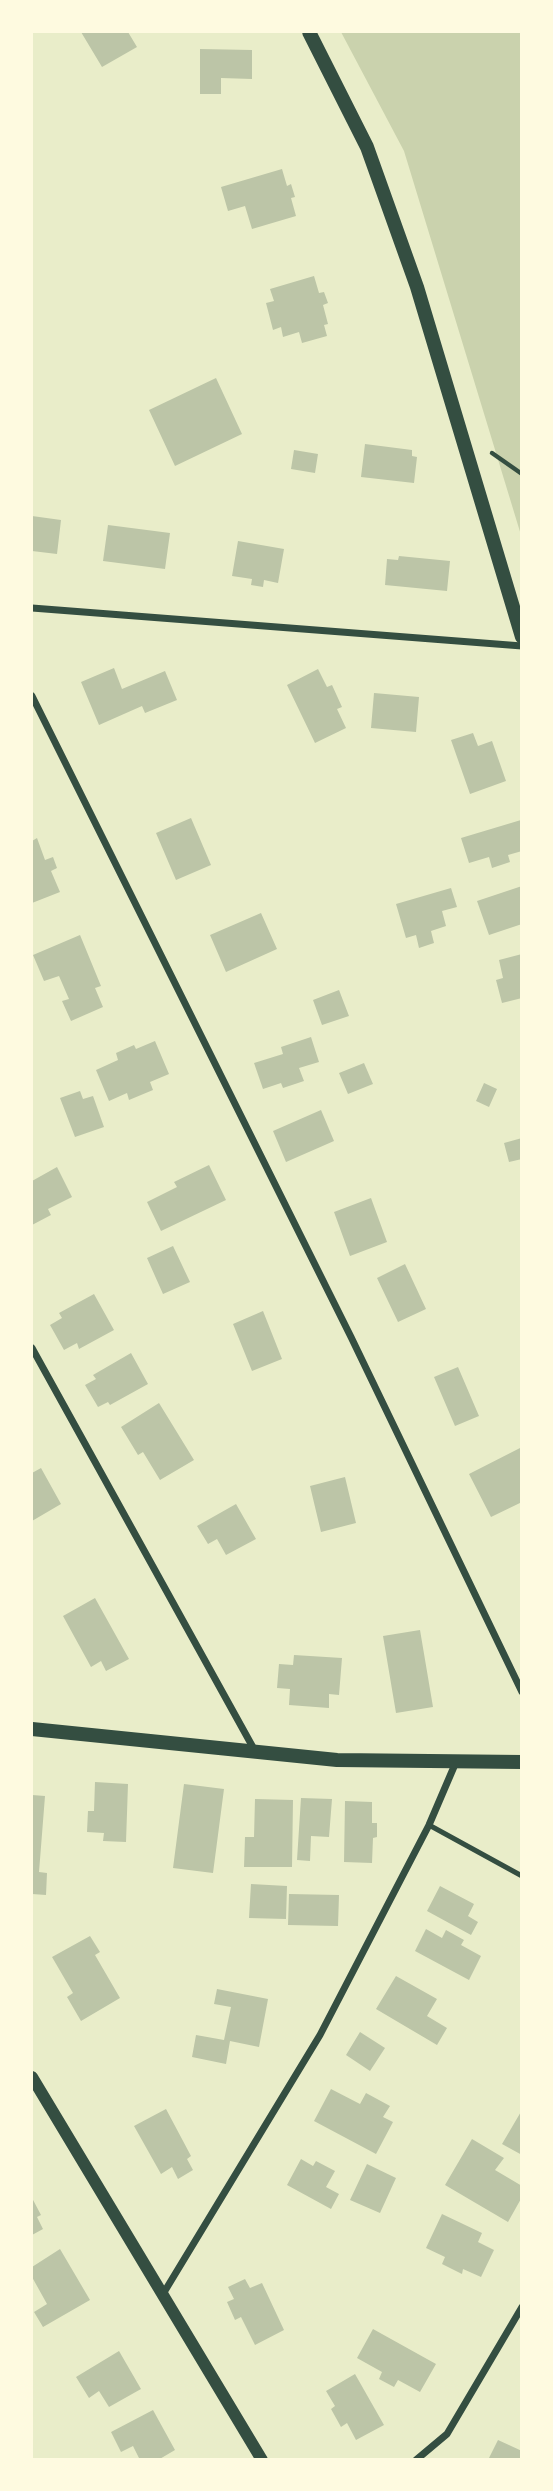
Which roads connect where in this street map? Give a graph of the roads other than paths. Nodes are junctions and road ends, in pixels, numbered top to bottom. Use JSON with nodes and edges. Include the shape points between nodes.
{"nodes":[{"id":1,"x":309,"y":32,"type":"edge"},
{"id":2,"x":32,"y":608,"type":"edge"},
{"id":3,"x":522,"y":637,"type":"edge"},
{"id":4,"x":522,"y":646,"type":"edge"},
{"id":5,"x":32,"y":696,"type":"edge"},
{"id":6,"x":32,"y":1348,"type":"edge"},
{"id":7,"x":522,"y":1692,"type":"edge"},
{"id":8,"x":32,"y":1728,"type":"edge"},
{"id":9,"x":255,"y":1752,"type":"junction"},
{"id":10,"x":456,"y":1762,"type":"junction"},
{"id":11,"x":522,"y":1762,"type":"edge"},
{"id":12,"x":429,"y":1825,"type":"junction"},
{"id":13,"x":522,"y":1876,"type":"edge"},
{"id":14,"x":32,"y":2077,"type":"edge"},
{"id":15,"x":163,"y":2294,"type":"junction"},
{"id":16,"x":522,"y":2308,"type":"edge"},
{"id":17,"x":262,"y":2459,"type":"edge"},
{"id":18,"x":416,"y":2459,"type":"edge"}],
"edges":[{"from":1,"to":3,"type":"main road","via":[[368,147],[417,287]]},
{"from":2,"to":4,"type":"street"},
{"from":5,"to":7,"type":"street"},
{"from":6,"to":9,"type":"street"},
{"from":8,"to":9,"type":"main road"},
{"from":9,"to":10,"type":"main road","via":[[337,1760]]},
{"from":10,"to":11,"type":"main road"},
{"from":10,"to":12,"type":"street"},
{"from":12,"to":13,"type":"lane"},
{"from":12,"to":15,"type":"street","via":[[320,2035]]},
{"from":14,"to":15,"type":"street"},
{"from":15,"to":17,"type":"street"},
{"from":16,"to":18,"type":"street","via":[[447,2434]]}]}
